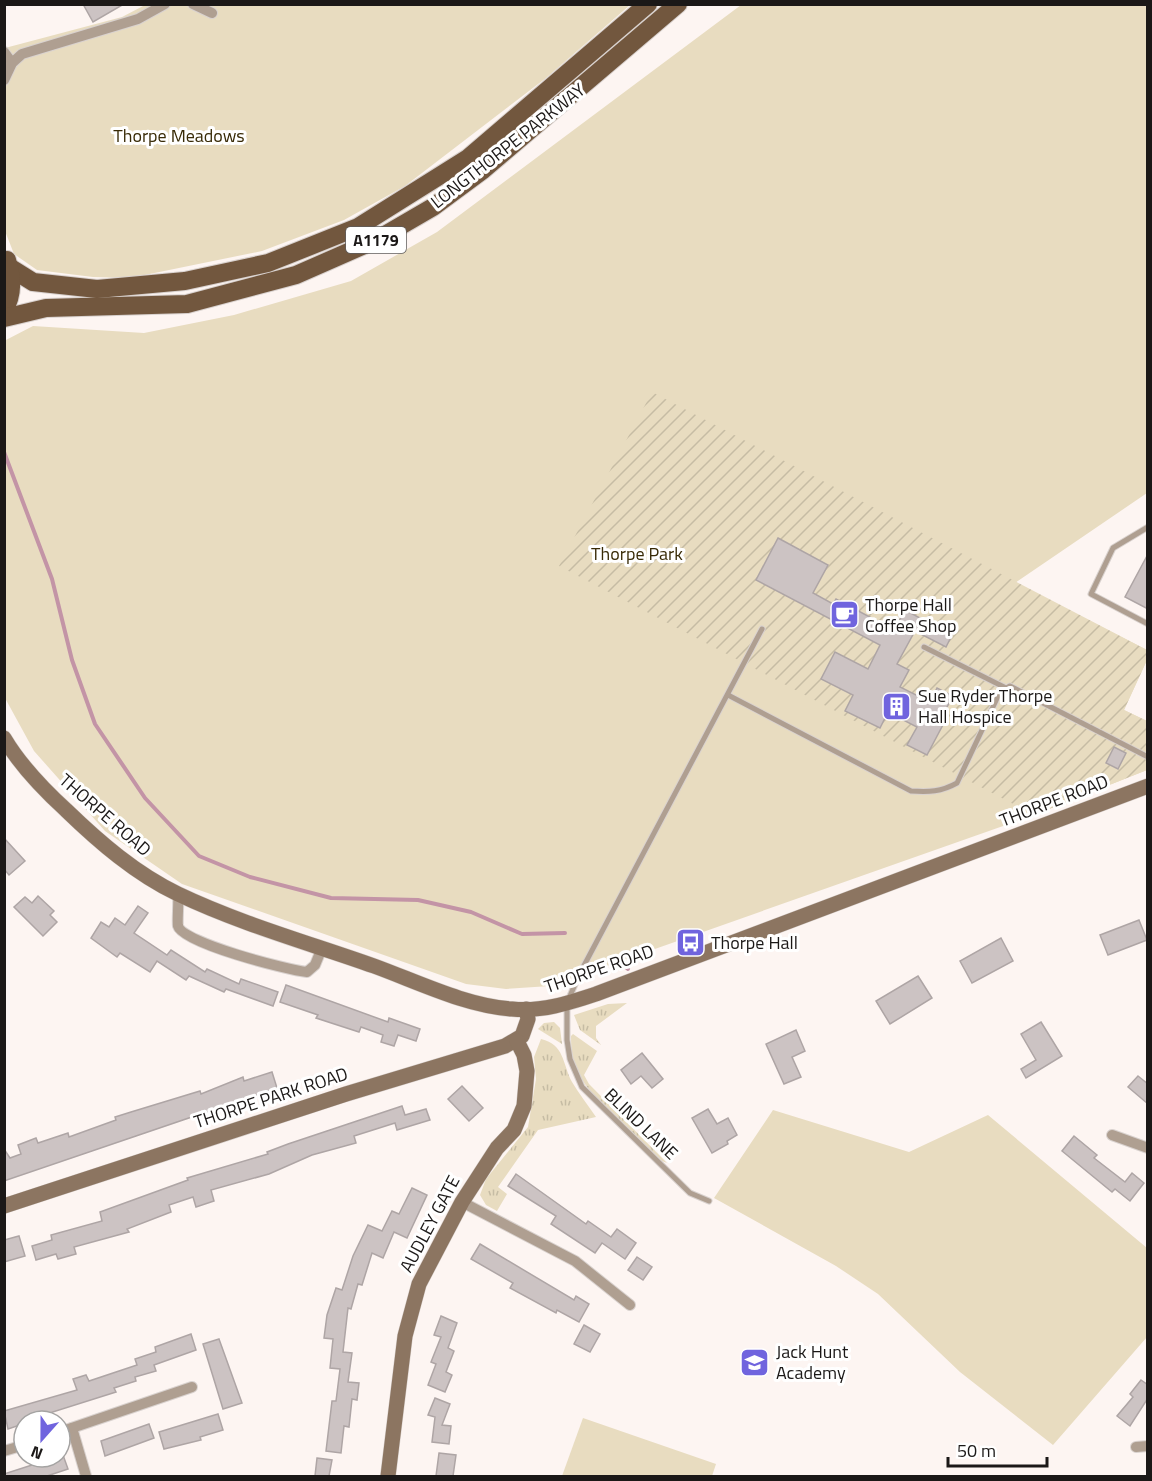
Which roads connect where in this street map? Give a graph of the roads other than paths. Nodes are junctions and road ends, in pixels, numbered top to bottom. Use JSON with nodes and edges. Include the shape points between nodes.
{"nodes":[{"id":1,"x":165,"y":4,"type":"edge"},
{"id":2,"x":193,"y":4,"type":"edge"},
{"id":3,"x":648,"y":4,"type":"edge"},
{"id":4,"x":678,"y":4,"type":"edge"},
{"id":5,"x":212,"y":13,"type":"dead end"},
{"id":6,"x":4,"y":52,"type":"edge"},
{"id":7,"x":12,"y":63,"type":"junction"},
{"id":8,"x":4,"y":80,"type":"edge"},
{"id":9,"x":7,"y":261,"type":"edge"},
{"id":10,"x":4,"y":310,"type":"edge"},
{"id":11,"x":4,"y":318,"type":"edge"},
{"id":12,"x":1148,"y":527,"type":"edge"},
{"id":13,"x":1148,"y":624,"type":"edge"},
{"id":14,"x":762,"y":629,"type":"dead end"},
{"id":15,"x":924,"y":647,"type":"dead end"},
{"id":16,"x":1004,"y":687,"type":"junction"},
{"id":17,"x":728,"y":695,"type":"junction"},
{"id":18,"x":4,"y":738,"type":"edge"},
{"id":19,"x":1148,"y":757,"type":"edge"},
{"id":20,"x":1148,"y":786,"type":"edge"},
{"id":21,"x":178,"y":894,"type":"junction"},
{"id":22,"x":322,"y":948,"type":"junction"},
{"id":23,"x":567,"y":1003,"type":"junction"},
{"id":24,"x":526,"y":1009,"type":"junction"},
{"id":25,"x":517,"y":1041,"type":"junction"},
{"id":26,"x":1112,"y":1135,"type":"dead end"},
{"id":27,"x":1148,"y":1148,"type":"edge"},
{"id":28,"x":709,"y":1201,"type":"dead end"},
{"id":29,"x":462,"y":1202,"type":"junction"},
{"id":30,"x":4,"y":1206,"type":"edge"},
{"id":31,"x":630,"y":1305,"type":"dead end"},
{"id":32,"x":192,"y":1387,"type":"dead end"},
{"id":33,"x":72,"y":1428,"type":"joint"},
{"id":34,"x":1148,"y":1446,"type":"edge"},
{"id":35,"x":1136,"y":1447,"type":"dead end"},
{"id":36,"x":86,"y":1476,"type":"edge"},
{"id":37,"x":388,"y":1476,"type":"edge"}],
"edges":[{"from":1,"to":7,"type":"street","via":[[138,19],[22,54]]},
{"from":2,"to":5,"type":"street"},
{"from":3,"to":9,"type":"main road","name":"LONGTHORPE PARKWAY","number":"A1179","via":[[468,158],[357,227],[268,263],[185,281],[96,290],[33,282]]},
{"from":4,"to":11,"type":"main road","name":"LONGTHORPE PARKWAY","number":"A1179","via":[[483,170],[433,207],[378,239],[296,275],[187,304],[46,308]]},
{"from":6,"to":7,"type":"street"},
{"from":7,"to":8,"type":"street"},
{"from":9,"to":10,"type":"main road","via":[[12,290]]},
{"from":12,"to":13,"type":"lane","via":[[1113,548],[1091,594]]},
{"from":14,"to":17,"type":"lane"},
{"from":15,"to":16,"type":"lane"},
{"from":16,"to":17,"type":"lane","via":[[957,783],[931,792],[911,791]]},
{"from":16,"to":19,"type":"lane","via":[[1018,689]]},
{"from":17,"to":23,"type":"lane"},
{"from":18,"to":21,"type":"street","name":"THORPE ROAD","via":[[48,793],[81,825],[135,868]]},
{"from":20,"to":23,"type":"street","name":"THORPE ROAD"},
{"from":21,"to":22,"type":"street","name":"THORPE ROAD"},
{"from":21,"to":22,"type":"street","via":[[178,926],[183,934],[202,943],[307,972],[315,965]]},
{"from":22,"to":24,"type":"street","name":"THORPE ROAD","via":[[496,1008]]},
{"from":23,"to":24,"type":"street","name":"THORPE ROAD"},
{"from":23,"to":28,"type":"lane","name":"BLIND LANE","via":[[569,1053],[582,1086],[690,1193]]},
{"from":24,"to":25,"type":"street","via":[[526,1029]]},
{"from":25,"to":29,"type":"street","name":"AUDLEY GATE","via":[[527,1071],[519,1122]]},
{"from":25,"to":30,"type":"street","name":"THORPE PARK ROAD"},
{"from":26,"to":27,"type":"street"},
{"from":29,"to":31,"type":"street","via":[[575,1262]]},
{"from":29,"to":37,"type":"street","name":"AUDLEY GATE","via":[[419,1284],[410,1315]]},
{"from":32,"to":33,"type":"street"},
{"from":33,"to":36,"type":"street"},
{"from":34,"to":35,"type":"street"}]}
